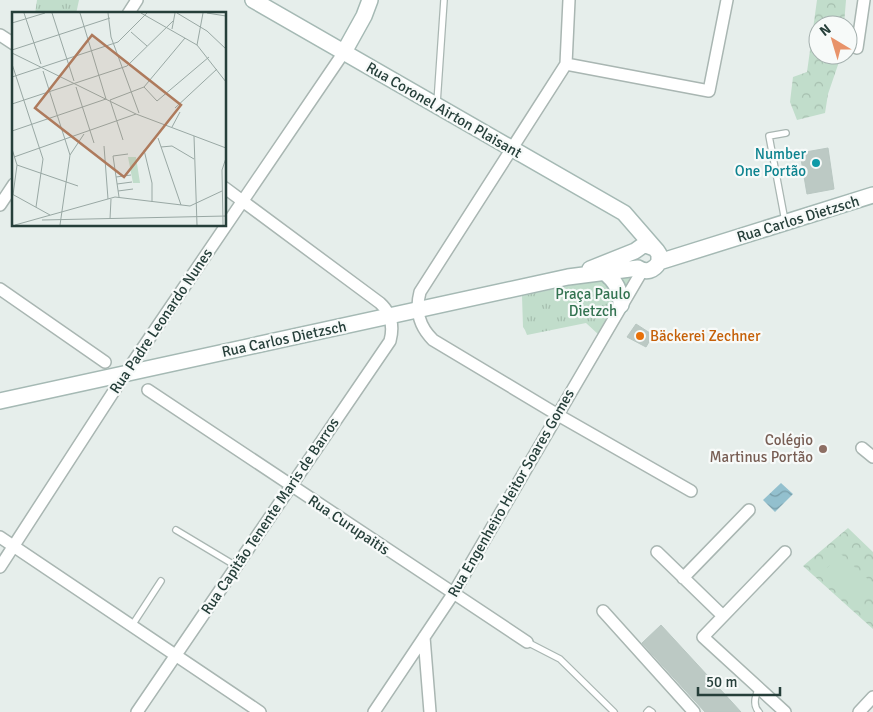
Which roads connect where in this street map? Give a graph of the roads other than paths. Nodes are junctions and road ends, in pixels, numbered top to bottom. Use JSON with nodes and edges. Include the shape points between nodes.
{"nodes":[{"id":1,"x":137,"y":0,"type":"edge"},
{"id":2,"x":253,"y":0,"type":"edge"},
{"id":3,"x":370,"y":0,"type":"edge"},
{"id":4,"x":444,"y":0,"type":"edge"},
{"id":5,"x":569,"y":0,"type":"edge"},
{"id":6,"x":728,"y":0,"type":"edge"},
{"id":7,"x":864,"y":0,"type":"edge"},
{"id":8,"x":129,"y":12,"type":"edge"},
{"id":9,"x":0,"y":35,"type":"edge"},
{"id":10,"x":858,"y":41,"type":"edge"},
{"id":11,"x":12,"y":43,"type":"edge"},
{"id":12,"x":344,"y":52,"type":"junction"},
{"id":13,"x":566,"y":64,"type":"junction"},
{"id":14,"x":437,"y":105,"type":"junction"},
{"id":15,"x":786,"y":132,"type":"dead end"},
{"id":16,"x":512,"y":149,"type":"junction"},
{"id":17,"x":12,"y":187,"type":"edge"},
{"id":18,"x":226,"y":189,"type":"edge"},
{"id":19,"x":873,"y":195,"type":"edge"},
{"id":20,"x":243,"y":201,"type":"junction"},
{"id":21,"x":0,"y":205,"type":"edge"},
{"id":22,"x":632,"y":222,"type":"junction"},
{"id":23,"x":785,"y":223,"type":"junction"},
{"id":24,"x":226,"y":226,"type":"edge"},
{"id":25,"x":226,"y":226,"type":"edge"},
{"id":26,"x":635,"y":251,"type":"junction"},
{"id":27,"x":656,"y":254,"type":"junction"},
{"id":28,"x":640,"y":269,"type":"junction"},
{"id":29,"x":605,"y":273,"type":"junction"},
{"id":30,"x":568,"y":278,"type":"junction"},
{"id":31,"x":0,"y":289,"type":"edge"},
{"id":32,"x":621,"y":305,"type":"junction"},
{"id":33,"x":418,"y":310,"type":"junction"},
{"id":34,"x":390,"y":316,"type":"junction"},
{"id":35,"x":105,"y":362,"type":"dead end"},
{"id":36,"x":125,"y":374,"type":"junction"},
{"id":37,"x":148,"y":390,"type":"dead end"},
{"id":38,"x":0,"y":401,"type":"edge"},
{"id":39,"x":558,"y":415,"type":"junction"},
{"id":40,"x":862,"y":448,"type":"dead end"},
{"id":41,"x":873,"y":457,"type":"edge"},
{"id":42,"x":290,"y":486,"type":"junction"},
{"id":43,"x":691,"y":491,"type":"dead end"},
{"id":44,"x":749,"y":510,"type":"dead end"},
{"id":45,"x":176,"y":530,"type":"dead end"},
{"id":46,"x":0,"y":537,"type":"edge"},
{"id":47,"x":14,"y":546,"type":"junction"},
{"id":48,"x":657,"y":552,"type":"dead end"},
{"id":49,"x":785,"y":552,"type":"dead end"},
{"id":50,"x":236,"y":566,"type":"junction"},
{"id":51,"x":0,"y":567,"type":"edge"},
{"id":52,"x":683,"y":578,"type":"junction"},
{"id":53,"x":162,"y":581,"type":"dead end"},
{"id":54,"x":453,"y":594,"type":"junction"},
{"id":55,"x":603,"y":611,"type":"dead end"},
{"id":56,"x":723,"y":616,"type":"junction"},
{"id":57,"x":131,"y":627,"type":"junction"},
{"id":58,"x":424,"y":637,"type":"junction"},
{"id":59,"x":527,"y":642,"type":"joint"},
{"id":60,"x":175,"y":656,"type":"junction"},
{"id":61,"x":759,"y":688,"type":"junction"},
{"id":62,"x":873,"y":697,"type":"edge"},
{"id":63,"x":137,"y":712,"type":"edge"},
{"id":64,"x":260,"y":712,"type":"edge"},
{"id":65,"x":374,"y":712,"type":"edge"},
{"id":66,"x":430,"y":712,"type":"edge"},
{"id":67,"x":614,"y":712,"type":"edge"},
{"id":68,"x":647,"y":712,"type":"edge"},
{"id":69,"x":652,"y":712,"type":"edge"},
{"id":70,"x":694,"y":712,"type":"edge"},
{"id":71,"x":759,"y":712,"type":"edge"},
{"id":72,"x":785,"y":712,"type":"edge"},
{"id":73,"x":859,"y":712,"type":"edge"}],
"edges":[{"from":1,"to":8,"type":"street"},
{"from":2,"to":12,"type":"street","name":"Rua Coronel Airton Plaisant"},
{"from":3,"to":12,"type":"street","name":"Rua Padre Leonardo Nunes"},
{"from":4,"to":14,"type":"lane"},
{"from":5,"to":13,"type":"street"},
{"from":6,"to":13,"type":"street","via":[[709,91]]},
{"from":7,"to":10,"type":"street"},
{"from":9,"to":11,"type":"street"},
{"from":12,"to":14,"type":"street","name":"Rua Coronel Airton Plaisant"},
{"from":12,"to":20,"type":"street","name":"Rua Padre Leonardo Nunes"},
{"from":13,"to":16,"type":"street"},
{"from":14,"to":16,"type":"street","name":"Rua Coronel Airton Plaisant"},
{"from":15,"to":23,"type":"lane","via":[[769,136]]},
{"from":16,"to":22,"type":"street","name":"Rua Coronel Airton Plaisant","via":[[624,213]]},
{"from":16,"to":33,"type":"street","via":[[420,292]]},
{"from":17,"to":21,"type":"street"},
{"from":18,"to":20,"type":"street"},
{"from":19,"to":23,"type":"street","name":"Rua Carlos Dietzsch"},
{"from":20,"to":24,"type":"street","name":"Rua Padre Leonardo Nunes"},
{"from":20,"to":34,"type":"street","via":[[380,302]]},
{"from":22,"to":26,"type":"street"},
{"from":22,"to":27,"type":"street","name":"Rua Coronel Airton Plaisant"},
{"from":23,"to":27,"type":"street","name":"Rua Carlos Dietzsch","via":[[722,242]]},
{"from":25,"to":36,"type":"street","name":"Rua Padre Leonardo Nunes"},
{"from":26,"to":27,"type":"street","name":"Rua Carlos Dietzsch","via":[[646,245]]},
{"from":26,"to":28,"type":"street","via":[[633,260]]},
{"from":26,"to":30,"type":"street","name":"Rua Carlos Dietzsch"},
{"from":27,"to":28,"type":"street","name":"Rua Carlos Dietzsch","via":[[654,269]]},
{"from":28,"to":29,"type":"street","name":"Rua Carlos Dietzsch"},
{"from":28,"to":32,"type":"street","name":"Rua Engenheiro Heitor Soares Gomes"},
{"from":29,"to":30,"type":"street","name":"Rua Carlos Dietzsch"},
{"from":29,"to":32,"type":"street","via":[[620,292]]},
{"from":30,"to":33,"type":"street","name":"Rua Carlos Dietzsch"},
{"from":31,"to":35,"type":"street"},
{"from":32,"to":39,"type":"street","name":"Rua Engenheiro Heitor Soares Gomes"},
{"from":33,"to":34,"type":"street","name":"Rua Carlos Dietzsch"},
{"from":33,"to":39,"type":"street","via":[[424,330],[433,340]]},
{"from":34,"to":36,"type":"street","name":"Rua Carlos Dietzsch"},
{"from":34,"to":42,"type":"street","name":"Rua Capitão Tenente Maris de Barros","via":[[390,341]]},
{"from":36,"to":38,"type":"street","name":"Rua Carlos Dietzsch"},
{"from":36,"to":47,"type":"street","name":"Rua Padre Leonardo Nunes"},
{"from":37,"to":42,"type":"street","name":"Rua Curupaitis"},
{"from":39,"to":43,"type":"street"},
{"from":39,"to":54,"type":"street","name":"Rua Engenheiro Heitor Soares Gomes"},
{"from":40,"to":41,"type":"street"},
{"from":42,"to":50,"type":"street","name":"Rua Capitão Tenente Maris de Barros"},
{"from":42,"to":54,"type":"street","name":"Rua Curupaitis"},
{"from":44,"to":52,"type":"street"},
{"from":45,"to":50,"type":"lane"},
{"from":46,"to":47,"type":"street"},
{"from":47,"to":51,"type":"street","name":"Rua Padre Leonardo Nunes"},
{"from":47,"to":57,"type":"street"},
{"from":48,"to":52,"type":"street"},
{"from":49,"to":56,"type":"street"},
{"from":50,"to":60,"type":"street","name":"Rua Capitão Tenente Maris de Barros"},
{"from":52,"to":56,"type":"street"},
{"from":53,"to":57,"type":"lane"},
{"from":54,"to":58,"type":"street","name":"Rua Engenheiro Heitor Soares Gomes"},
{"from":54,"to":59,"type":"street","name":"Rua Curupaitis"},
{"from":55,"to":70,"type":"street"},
{"from":56,"to":61,"type":"street","via":[[703,636]]},
{"from":57,"to":60,"type":"street"},
{"from":58,"to":65,"type":"street","name":"Rua Engenheiro Heitor Soares Gomes"},
{"from":58,"to":66,"type":"street"},
{"from":59,"to":67,"type":"lane","via":[[560,659]]},
{"from":60,"to":63,"type":"street","name":"Rua Capitão Tenente Maris de Barros"},
{"from":60,"to":64,"type":"street"},
{"from":61,"to":71,"type":"lane","via":[[754,697]]},
{"from":61,"to":72,"type":"street"},
{"from":62,"to":73,"type":"street"},
{"from":68,"to":69,"type":"lane"}]}
